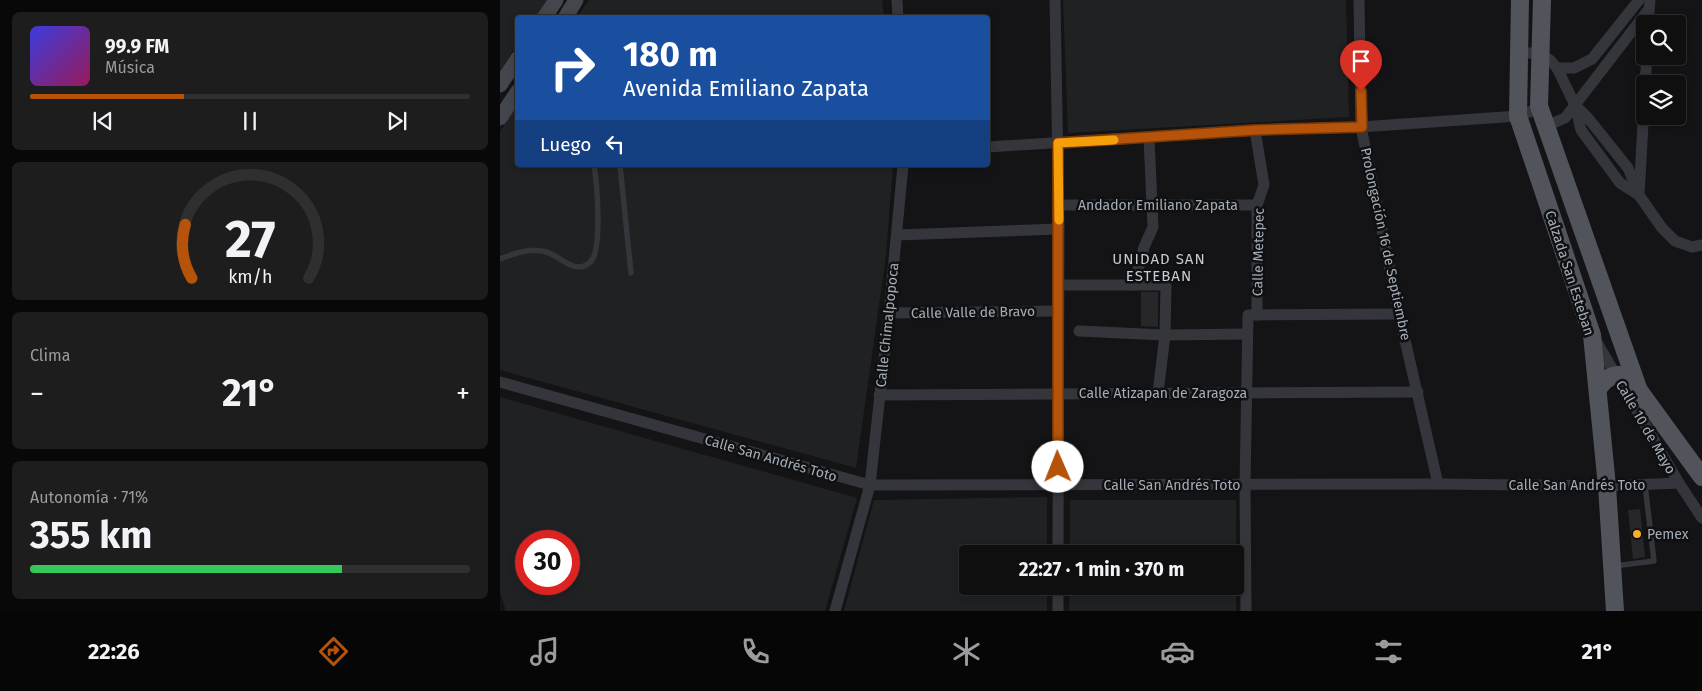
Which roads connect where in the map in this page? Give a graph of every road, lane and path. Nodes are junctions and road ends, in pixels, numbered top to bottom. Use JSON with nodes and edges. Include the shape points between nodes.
{"nodes":[{"id":1,"x":576,"y":0,"type":"edge"},
{"id":2,"x":897,"y":0,"type":"edge"},
{"id":3,"x":1056,"y":0,"type":"edge"},
{"id":4,"x":1359,"y":0,"type":"edge"},
{"id":5,"x":1520,"y":0,"type":"edge"},
{"id":6,"x":1542,"y":0,"type":"edge"},
{"id":7,"x":1639,"y":0,"type":"edge"},
{"id":8,"x":554,"y":2,"type":"edge"},
{"id":9,"x":1650,"y":5,"type":"edge"},
{"id":10,"x":546,"y":15,"type":"edge"},
{"id":11,"x":565,"y":15,"type":"edge"},
{"id":12,"x":567,"y":15,"type":"edge"},
{"id":13,"x":898,"y":15,"type":"edge"},
{"id":14,"x":1518,"y":53,"type":"junction"},
{"id":15,"x":1540,"y":53,"type":"junction"},
{"id":16,"x":515,"y":62,"type":"edge"},
{"id":17,"x":1557,"y":68,"type":"junction"},
{"id":18,"x":500,"y":85,"type":"edge"},
{"id":19,"x":515,"y":96,"type":"edge"},
{"id":20,"x":1575,"y":105,"type":"junction"},
{"id":21,"x":1540,"y":108,"type":"junction"},
{"id":22,"x":1518,"y":116,"type":"junction"},
{"id":23,"x":500,"y":118,"type":"edge"},
{"id":24,"x":1643,"y":125,"type":"edge"},
{"id":25,"x":1546,"y":126,"type":"junction"},
{"id":26,"x":1362,"y":127,"type":"junction"},
{"id":27,"x":1256,"y":130,"type":"junction"},
{"id":28,"x":1150,"y":138,"type":"junction"},
{"id":29,"x":1058,"y":143,"type":"junction"},
{"id":30,"x":1554,"y":145,"type":"junction"},
{"id":31,"x":990,"y":147,"type":"edge"},
{"id":32,"x":1531,"y":153,"type":"junction"},
{"id":33,"x":594,"y":167,"type":"edge"},
{"id":34,"x":620,"y":167,"type":"edge"},
{"id":35,"x":903,"y":167,"type":"edge"},
{"id":36,"x":1639,"y":195,"type":"junction"},
{"id":37,"x":1059,"y":205,"type":"junction"},
{"id":38,"x":1257,"y":205,"type":"junction"},
{"id":39,"x":1152,"y":206,"type":"junction"},
{"id":40,"x":1059,"y":229,"type":"junction"},
{"id":41,"x":897,"y":235,"type":"junction"},
{"id":42,"x":1702,"y":245,"type":"edge"},
{"id":43,"x":500,"y":259,"type":"edge"},
{"id":44,"x":631,"y":273,"type":"dead end"},
{"id":45,"x":1058,"y":285,"type":"junction"},
{"id":46,"x":1134,"y":285,"type":"junction"},
{"id":47,"x":1058,"y":311,"type":"junction"},
{"id":48,"x":889,"y":313,"type":"junction"},
{"id":49,"x":1399,"y":314,"type":"junction"},
{"id":50,"x":1257,"y":315,"type":"junction"},
{"id":51,"x":1079,"y":331,"type":"dead end"},
{"id":52,"x":1247,"y":334,"type":"junction"},
{"id":53,"x":1165,"y":335,"type":"junction"},
{"id":54,"x":1592,"y":335,"type":"junction"},
{"id":55,"x":1616,"y":375,"type":"junction"},
{"id":56,"x":500,"y":382,"type":"edge"},
{"id":57,"x":1638,"y":388,"type":"junction"},
{"id":58,"x":1598,"y":389,"type":"junction"},
{"id":59,"x":1418,"y":392,"type":"junction"},
{"id":60,"x":1057,"y":393,"type":"junction"},
{"id":61,"x":1158,"y":393,"type":"junction"},
{"id":62,"x":1246,"y":393,"type":"junction"},
{"id":63,"x":879,"y":395,"type":"junction"},
{"id":64,"x":1699,"y":469,"type":"edge"},
{"id":65,"x":1679,"y":483,"type":"junction"},
{"id":66,"x":1438,"y":484,"type":"junction"},
{"id":67,"x":870,"y":485,"type":"junction"},
{"id":68,"x":1058,"y":485,"type":"junction"},
{"id":69,"x":1645,"y":485,"type":"junction"},
{"id":70,"x":1245,"y":486,"type":"junction"},
{"id":71,"x":1607,"y":486,"type":"junction"},
{"id":72,"x":1702,"y":518,"type":"edge"},
{"id":73,"x":1058,"y":545,"type":"edge"},
{"id":74,"x":1612,"y":566,"type":"junction"},
{"id":75,"x":1058,"y":595,"type":"edge"},
{"id":76,"x":836,"y":611,"type":"edge"},
{"id":77,"x":1058,"y":611,"type":"edge"},
{"id":78,"x":1246,"y":611,"type":"edge"},
{"id":79,"x":1615,"y":611,"type":"edge"}],
"edges":[{"from":1,"to":12,"type":"main road"},
{"from":2,"to":13,"type":"street"},
{"from":3,"to":29,"type":"street"},
{"from":4,"to":26,"type":"street","name":"Prolongación 16 de Septiembre"},
{"from":5,"to":14,"type":"main road","name":"Calzada San Esteban"},
{"from":6,"to":15,"type":"main road","name":"Calzada San Esteban"},
{"from":7,"to":17,"type":"street","via":[[1592,59],[1574,68]]},
{"from":8,"to":10,"type":"main road"},
{"from":8,"to":11,"type":"street"},
{"from":9,"to":20,"type":"street"},
{"from":14,"to":15,"type":"street"},
{"from":14,"to":22,"type":"main road","name":"Calzada San Esteban"},
{"from":15,"to":17,"type":"street"},
{"from":15,"to":21,"type":"main road","name":"Calzada San Esteban"},
{"from":16,"to":18,"type":"main road"},
{"from":17,"to":20,"type":"street"},
{"from":19,"to":23,"type":"main road"},
{"from":20,"to":25,"type":"street","via":[[1566,118]]},
{"from":20,"to":36,"type":"street","via":[[1581,130],[1620,183]]},
{"from":21,"to":22,"type":"street"},
{"from":21,"to":25,"type":"main road","name":"Calzada San Esteban"},
{"from":22,"to":26,"type":"street"},
{"from":22,"to":32,"type":"main road","name":"Calzada San Esteban"},
{"from":24,"to":36,"type":"street"},
{"from":25,"to":30,"type":"main road","name":"Calzada San Esteban"},
{"from":26,"to":27,"type":"street"},
{"from":26,"to":49,"type":"street","name":"Prolongación 16 de Septiembre"},
{"from":27,"to":28,"type":"street"},
{"from":27,"to":38,"type":"street","name":"Calle Metepec","via":[[1264,185]]},
{"from":28,"to":29,"type":"street"},
{"from":28,"to":39,"type":"street"},
{"from":29,"to":31,"type":"street"},
{"from":29,"to":37,"type":"street"},
{"from":30,"to":32,"type":"main road"},
{"from":30,"to":57,"type":"main road","name":"Calzada San Esteban"},
{"from":32,"to":54,"type":"main road","name":"Calzada San Esteban"},
{"from":33,"to":43,"type":"lane","via":[[598,234],[592,260],[586,266],[570,266],[554,255],[538,250]]},
{"from":34,"to":44,"type":"lane"},
{"from":35,"to":41,"type":"street","name":"Calle Chimalpopoca"},
{"from":36,"to":42,"type":"street","via":[[1675,241],[1692,247]]},
{"from":37,"to":39,"type":"street","name":"Andador Emiliano Zapata"},
{"from":37,"to":40,"type":"street"},
{"from":38,"to":39,"type":"street","name":"Andador Emiliano Zapata"},
{"from":38,"to":50,"type":"street","name":"Calle Metepec"},
{"from":39,"to":46,"type":"street","via":[[1152,227]]},
{"from":40,"to":41,"type":"street"},
{"from":40,"to":45,"type":"street"},
{"from":41,"to":48,"type":"street","name":"Calle Chimalpopoca"},
{"from":45,"to":46,"type":"street"},
{"from":45,"to":47,"type":"street"},
{"from":46,"to":53,"type":"street","via":[[1166,285]]},
{"from":47,"to":48,"type":"street","name":"Calle Valle de Bravo"},
{"from":47,"to":60,"type":"street"},
{"from":48,"to":63,"type":"street","name":"Calle Chimalpopoca"},
{"from":49,"to":50,"type":"street","name":"Calle Metepec"},
{"from":49,"to":59,"type":"street","name":"Prolongación 16 de Septiembre"},
{"from":50,"to":52,"type":"street","name":"Calle Metepec","via":[[1248,315]]},
{"from":51,"to":53,"type":"street"},
{"from":52,"to":53,"type":"street"},
{"from":52,"to":62,"type":"street","name":"Calle Metepec"},
{"from":53,"to":61,"type":"street"},
{"from":54,"to":55,"type":"street","name":"Calle 10 de Mayo"},
{"from":54,"to":58,"type":"main road","name":"Calzada San Esteban"},
{"from":55,"to":57,"type":"main road","via":[[1630,378]]},
{"from":55,"to":58,"type":"main road","via":[[1605,379]]},
{"from":55,"to":65,"type":"street","name":"Calle 10 de Mayo"},
{"from":56,"to":67,"type":"street","name":"Calle San Andrés Toto"},
{"from":57,"to":64,"type":"main road"},
{"from":58,"to":71,"type":"main road","name":"Calzada San Esteban"},
{"from":59,"to":62,"type":"street","name":"Calle Atizapan de Zaragoza"},
{"from":59,"to":66,"type":"street","name":"Prolongación 16 de Septiembre"},
{"from":60,"to":61,"type":"street","name":"Calle Atizapan de Zaragoza"},
{"from":60,"to":63,"type":"street","name":"Calle Atizapan de Zaragoza"},
{"from":60,"to":68,"type":"street"},
{"from":61,"to":62,"type":"street","name":"Calle Atizapan de Zaragoza"},
{"from":62,"to":70,"type":"street","name":"Calle Metepec"},
{"from":63,"to":67,"type":"street","name":"Calle Chimalpopoca"},
{"from":65,"to":69,"type":"street","name":"Calle San Andrés Toto"},
{"from":65,"to":72,"type":"street","name":"Calle 10 de Mayo"},
{"from":66,"to":70,"type":"street","name":"Calle San Andrés Toto"},
{"from":66,"to":71,"type":"street","name":"Calle San Andrés Toto"},
{"from":67,"to":68,"type":"street","name":"Calle San Andrés Toto"},
{"from":67,"to":76,"type":"street","name":"Calle Chimalpopoca"},
{"from":68,"to":70,"type":"street","name":"Calle San Andrés Toto"},
{"from":68,"to":73,"type":"street"},
{"from":69,"to":71,"type":"street","name":"Calle San Andrés Toto"},
{"from":69,"to":74,"type":"lane","via":[[1654,561]]},
{"from":70,"to":78,"type":"street","name":"Calle Metepec"},
{"from":71,"to":74,"type":"main road","name":"Calzada San Esteban"},
{"from":74,"to":79,"type":"main road","name":"Calzada San Esteban"},
{"from":75,"to":77,"type":"street"}]}
